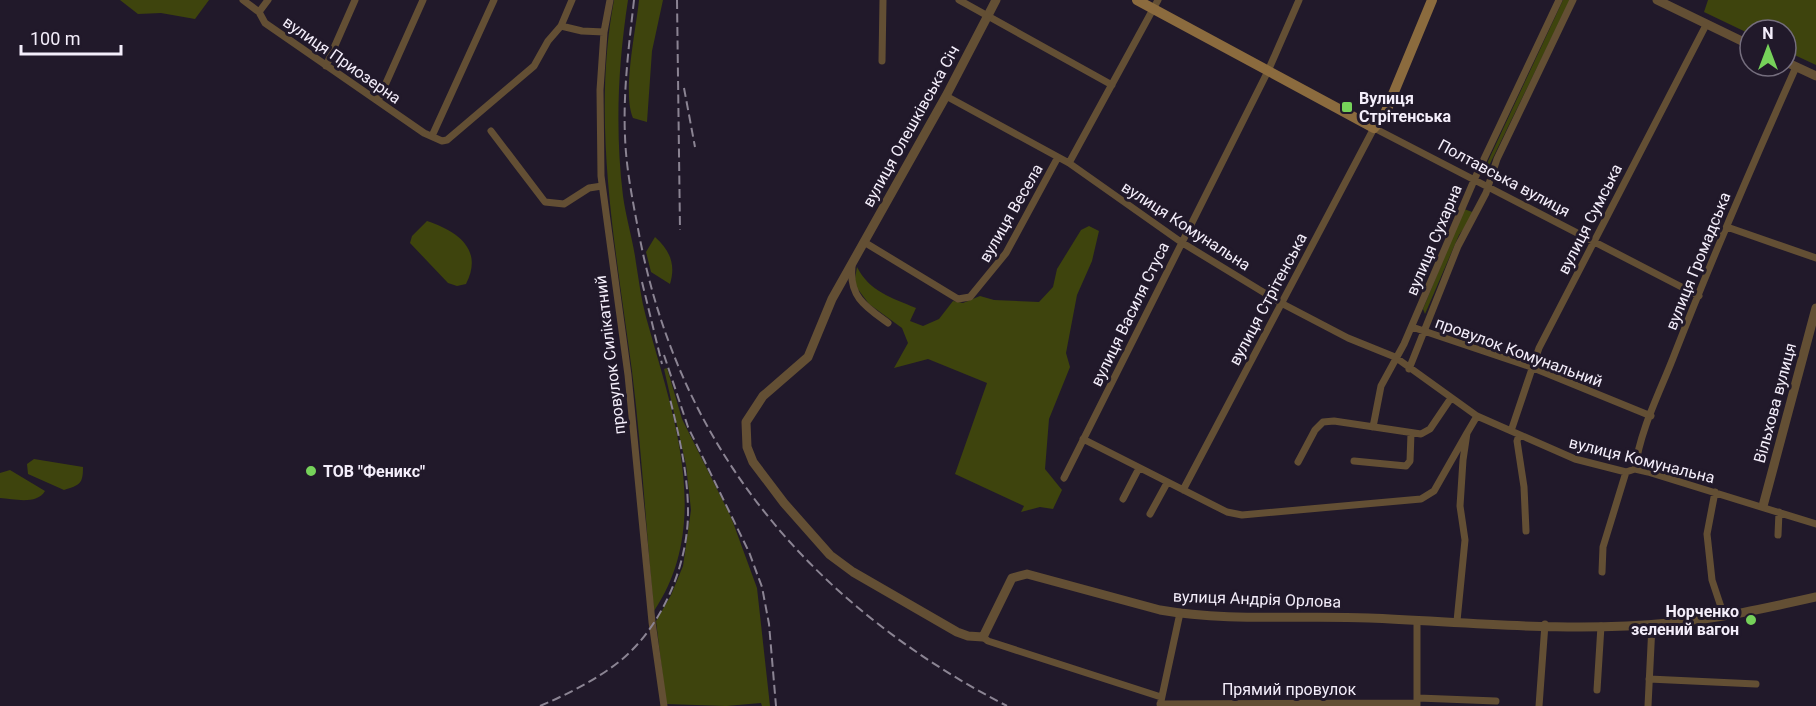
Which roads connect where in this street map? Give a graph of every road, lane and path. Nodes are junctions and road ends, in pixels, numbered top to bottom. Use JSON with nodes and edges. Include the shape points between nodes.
{"nodes":[{"id":1,"x":243,"y":0,"type":"edge"},
{"id":2,"x":268,"y":0,"type":"edge"},
{"id":3,"x":355,"y":0,"type":"edge"},
{"id":4,"x":423,"y":0,"type":"edge"},
{"id":5,"x":494,"y":0,"type":"edge"},
{"id":6,"x":572,"y":0,"type":"edge"},
{"id":7,"x":610,"y":0,"type":"edge"},
{"id":8,"x":883,"y":0,"type":"edge"},
{"id":9,"x":959,"y":0,"type":"edge"},
{"id":10,"x":996,"y":0,"type":"edge"},
{"id":11,"x":1137,"y":0,"type":"edge"},
{"id":12,"x":1299,"y":0,"type":"edge"},
{"id":13,"x":1426,"y":0,"type":"edge"},
{"id":14,"x":1432,"y":0,"type":"edge"},
{"id":15,"x":1559,"y":0,"type":"edge"},
{"id":16,"x":1573,"y":0,"type":"edge"},
{"id":17,"x":1657,"y":0,"type":"edge"},
{"id":18,"x":1156,"y":4,"type":"edge"},
{"id":19,"x":1675,"y":4,"type":"edge"},
{"id":20,"x":259,"y":12,"type":"junction"},
{"id":21,"x":987,"y":16,"type":"junction"},
{"id":22,"x":1706,"y":25,"type":"junction"},
{"id":23,"x":561,"y":26,"type":"junction"},
{"id":24,"x":604,"y":32,"type":"junction"},
{"id":25,"x":1738,"y":40,"type":"edge"},
{"id":26,"x":882,"y":61,"type":"dead end"},
{"id":27,"x":326,"y":66,"type":"junction"},
{"id":28,"x":1798,"y":68,"type":"edge"},
{"id":29,"x":1268,"y":71,"type":"junction"},
{"id":30,"x":1816,"y":76,"type":"edge"},
{"id":31,"x":1791,"y":78,"type":"edge"},
{"id":32,"x":1112,"y":85,"type":"junction"},
{"id":33,"x":946,"y":96,"type":"junction"},
{"id":34,"x":378,"y":101,"type":"junction"},
{"id":35,"x":1376,"y":124,"type":"junction"},
{"id":36,"x":491,"y":131,"type":"dead end"},
{"id":37,"x":432,"y":136,"type":"junction"},
{"id":38,"x":1058,"y":157,"type":"junction"},
{"id":39,"x":1069,"y":163,"type":"junction"},
{"id":40,"x":1475,"y":178,"type":"junction"},
{"id":41,"x":1488,"y":185,"type":"junction"},
{"id":42,"x":602,"y":186,"type":"junction"},
{"id":43,"x":1727,"y":227,"type":"junction"},
{"id":44,"x":864,"y":242,"type":"junction"},
{"id":45,"x":1181,"y":242,"type":"junction"},
{"id":46,"x":1592,"y":243,"type":"junction"},
{"id":47,"x":1816,"y":258,"type":"edge"},
{"id":48,"x":852,"y":265,"type":"junction"},
{"id":49,"x":1699,"y":296,"type":"junction"},
{"id":50,"x":1281,"y":303,"type":"junction"},
{"id":51,"x":1816,"y":308,"type":"edge"},
{"id":52,"x":888,"y":323,"type":"dead end"},
{"id":53,"x":1412,"y":327,"type":"junction"},
{"id":54,"x":1423,"y":332,"type":"junction"},
{"id":55,"x":1395,"y":357,"type":"junction"},
{"id":56,"x":1531,"y":367,"type":"junction"},
{"id":57,"x":1409,"y":369,"type":"junction"},
{"id":58,"x":1451,"y":398,"type":"junction"},
{"id":59,"x":1477,"y":416,"type":"junction"},
{"id":60,"x":1651,"y":416,"type":"junction"},
{"id":61,"x":1373,"y":427,"type":"junction"},
{"id":62,"x":1511,"y":431,"type":"junction"},
{"id":63,"x":1467,"y":433,"type":"junction"},
{"id":64,"x":1411,"y":434,"type":"junction"},
{"id":65,"x":1519,"y":435,"type":"junction"},
{"id":66,"x":1083,"y":439,"type":"junction"},
{"id":67,"x":1354,"y":461,"type":"dead end"},
{"id":68,"x":1298,"y":462,"type":"dead end"},
{"id":69,"x":1138,"y":468,"type":"junction"},
{"id":70,"x":1635,"y":469,"type":"junction"},
{"id":71,"x":1626,"y":472,"type":"junction"},
{"id":72,"x":1064,"y":478,"type":"dead end"},
{"id":73,"x":1167,"y":483,"type":"junction"},
{"id":74,"x":1183,"y":490,"type":"junction"},
{"id":75,"x":1715,"y":492,"type":"junction"},
{"id":76,"x":1123,"y":499,"type":"dead end"},
{"id":77,"x":1762,"y":506,"type":"junction"},
{"id":78,"x":1779,"y":512,"type":"junction"},
{"id":79,"x":1150,"y":514,"type":"dead end"},
{"id":80,"x":1816,"y":524,"type":"edge"},
{"id":81,"x":1526,"y":531,"type":"dead end"},
{"id":82,"x":1778,"y":535,"type":"dead end"},
{"id":83,"x":1602,"y":572,"type":"dead end"},
{"id":84,"x":1816,"y":597,"type":"edge"},
{"id":85,"x":1180,"y":614,"type":"junction"},
{"id":86,"x":1724,"y":616,"type":"junction"},
{"id":87,"x":1417,"y":621,"type":"junction"},
{"id":88,"x":1457,"y":621,"type":"junction"},
{"id":89,"x":1545,"y":624,"type":"junction"},
{"id":90,"x":1652,"y":625,"type":"junction"},
{"id":91,"x":1601,"y":626,"type":"junction"},
{"id":92,"x":983,"y":637,"type":"junction"},
{"id":93,"x":1649,"y":679,"type":"junction"},
{"id":94,"x":1756,"y":684,"type":"dead end"},
{"id":95,"x":1597,"y":690,"type":"dead end"},
{"id":96,"x":1496,"y":701,"type":"dead end"},
{"id":97,"x":1161,"y":702,"type":"edge"},
{"id":98,"x":1418,"y":702,"type":"edge"},
{"id":99,"x":664,"y":706,"type":"edge"},
{"id":100,"x":1539,"y":706,"type":"edge"},
{"id":101,"x":1648,"y":706,"type":"edge"}],
"edges":[{"from":1,"to":20,"type":"street","name":"вулиця Приозерна"},
{"from":2,"to":20,"type":"street"},
{"from":3,"to":27,"type":"street"},
{"from":4,"to":34,"type":"street"},
{"from":5,"to":37,"type":"street"},
{"from":6,"to":23,"type":"street"},
{"from":7,"to":24,"type":"street","name":"провулок Силікатний"},
{"from":8,"to":26,"type":"street"},
{"from":9,"to":21,"type":"street"},
{"from":10,"to":21,"type":"street","name":"вулиця Олешківська Січ"},
{"from":11,"to":18,"type":"main road","name":"Полтавська вулиця"},
{"from":12,"to":29,"type":"street","name":"вулиця Василя Стуса"},
{"from":13,"to":35,"type":"main road","name":"вулиця Стрітенська","via":[[1377,112]]},
{"from":14,"to":35,"type":"main road","name":"вулиця Стрітенська","via":[[1383,116]]},
{"from":15,"to":40,"type":"street","name":"вулиця Сухарна"},
{"from":16,"to":41,"type":"street","name":"вулиця Сухарна"},
{"from":17,"to":19,"type":"street"},
{"from":18,"to":29,"type":"main road","name":"Полтавська вулиця"},
{"from":18,"to":32,"type":"street","name":"вулиця Весела"},
{"from":19,"to":22,"type":"street"},
{"from":20,"to":27,"type":"street","name":"вулиця Приозерна","via":[[265,23]]},
{"from":21,"to":32,"type":"street"},
{"from":21,"to":33,"type":"street","name":"вулиця Олешківська Січ"},
{"from":22,"to":25,"type":"street"},
{"from":22,"to":46,"type":"street","name":"вулиця Сумська"},
{"from":23,"to":24,"type":"street"},
{"from":23,"to":37,"type":"street","via":[[534,66],[447,140]]},
{"from":24,"to":42,"type":"street","name":"провулок Силікатний","via":[[600,90]]},
{"from":27,"to":34,"type":"street","name":"вулиця Приозерна"},
{"from":28,"to":30,"type":"street"},
{"from":29,"to":35,"type":"main road","name":"Полтавська вулиця"},
{"from":29,"to":45,"type":"street","name":"вулиця Василя Стуса"},
{"from":31,"to":43,"type":"street","name":"вулиця Громадська"},
{"from":32,"to":39,"type":"street","name":"вулиця Весела"},
{"from":33,"to":38,"type":"street","name":"вулиця Комунальна"},
{"from":33,"to":44,"type":"street","name":"вулиця Олешківська Січ"},
{"from":34,"to":37,"type":"street","name":"вулиця Приозерна"},
{"from":35,"to":40,"type":"street","name":"Полтавська вулиця"},
{"from":35,"to":50,"type":"street","name":"вулиця Стрітенська"},
{"from":36,"to":42,"type":"street","via":[[545,202],[564,204],[589,188]]},
{"from":38,"to":39,"type":"street","name":"вулиця Комунальна"},
{"from":38,"to":44,"type":"street","name":"вулиця Весела","via":[[1006,253],[970,297],[958,299]]},
{"from":39,"to":45,"type":"street","name":"вулиця Комунальна"},
{"from":40,"to":41,"type":"street","name":"Полтавська вулиця"},
{"from":40,"to":53,"type":"street","name":"вулиця Сухарна"},
{"from":41,"to":46,"type":"street","name":"Полтавська вулиця"},
{"from":41,"to":54,"type":"street","name":"вулиця Сухарна"},
{"from":42,"to":99,"type":"street","name":"провулок Силікатний","via":[[628,375]]},
{"from":43,"to":47,"type":"street"},
{"from":43,"to":49,"type":"street","name":"вулиця Громадська"},
{"from":44,"to":48,"type":"street","name":"вулиця Олешківська Січ"},
{"from":45,"to":50,"type":"street","name":"вулиця Комунальна"},
{"from":45,"to":66,"type":"street","name":"вулиця Василя Стуса"},
{"from":46,"to":49,"type":"street","name":"Полтавська вулиця"},
{"from":46,"to":56,"type":"street","name":"вулиця Сумська"},
{"from":48,"to":52,"type":"street","via":[[851,281],[857,296]]},
{"from":48,"to":92,"type":"street","via":[[831,299],[808,357],[754,408],[746,422],[747,447],[753,462],[784,503],[830,555],[957,632]]},
{"from":49,"to":60,"type":"street","name":"вулиця Громадська"},
{"from":50,"to":55,"type":"street","name":"вулиця Комунальна"},
{"from":50,"to":74,"type":"street","name":"вулиця Стрітенська"},
{"from":51,"to":77,"type":"street","name":"Вільхова вулиця"},
{"from":53,"to":54,"type":"street","name":"провулок Комунальний"},
{"from":53,"to":55,"type":"street","name":"вулиця Сухарна"},
{"from":54,"to":56,"type":"street","name":"провулок Комунальний"},
{"from":54,"to":57,"type":"street","name":"вулиця Сухарна"},
{"from":55,"to":57,"type":"street","name":"вулиця Комунальна"},
{"from":55,"to":61,"type":"street","name":"вулиця Сухарна","via":[[1377,397]]},
{"from":56,"to":60,"type":"street","name":"провулок Комунальний"},
{"from":56,"to":62,"type":"street","name":"вулиця Сумська"},
{"from":57,"to":58,"type":"street","name":"вулиця Комунальна"},
{"from":58,"to":59,"type":"street","name":"вулиця Комунальна"},
{"from":58,"to":64,"type":"street","via":[[1427,432]]},
{"from":59,"to":62,"type":"street","name":"вулиця Комунальна"},
{"from":59,"to":63,"type":"street"},
{"from":60,"to":70,"type":"street","name":"вулиця Громадська"},
{"from":61,"to":64,"type":"street"},
{"from":61,"to":68,"type":"street","via":[[1323,422]]},
{"from":62,"to":65,"type":"street","name":"вулиця Комунальна"},
{"from":63,"to":74,"type":"street","via":[[1434,491],[1421,499],[1238,515]]},
{"from":63,"to":88,"type":"street","via":[[1460,506],[1465,540]]},
{"from":64,"to":67,"type":"street","via":[[1408,465]]},
{"from":65,"to":71,"type":"street","name":"вулиця Комунальна","via":[[1575,459]]},
{"from":65,"to":81,"type":"street"},
{"from":66,"to":69,"type":"street"},
{"from":66,"to":72,"type":"street","name":"вулиця Василя Стуса"},
{"from":69,"to":73,"type":"street"},
{"from":69,"to":76,"type":"street"},
{"from":70,"to":71,"type":"street","name":"вулиця Комунальна"},
{"from":70,"to":75,"type":"street","name":"вулиця Комунальна"},
{"from":71,"to":83,"type":"street","via":[[1603,547]]},
{"from":73,"to":74,"type":"street"},
{"from":73,"to":79,"type":"street"},
{"from":75,"to":77,"type":"street","name":"вулиця Комунальна"},
{"from":75,"to":86,"type":"street","via":[[1707,534],[1712,580]]},
{"from":77,"to":78,"type":"street","name":"вулиця Комунальна"},
{"from":78,"to":80,"type":"street","name":"вулиця Комунальна"},
{"from":78,"to":82,"type":"street"},
{"from":84,"to":86,"type":"street","name":"вулиця Андрія Орлова"},
{"from":85,"to":87,"type":"street","name":"вулиця Андрія Орлова"},
{"from":85,"to":92,"type":"street","name":"вулиця Андрія Орлова","via":[[1039,576],[1018,575],[1008,584]]},
{"from":85,"to":97,"type":"street"},
{"from":86,"to":90,"type":"street","name":"вулиця Андрія Орлова"},
{"from":87,"to":88,"type":"street","name":"вулиця Андрія Орлова"},
{"from":87,"to":98,"type":"street"},
{"from":88,"to":89,"type":"street","name":"вулиця Андрія Орлова"},
{"from":89,"to":91,"type":"street","name":"вулиця Андрія Орлова"},
{"from":89,"to":100,"type":"street"},
{"from":90,"to":91,"type":"street","name":"вулиця Андрія Орлова"},
{"from":90,"to":93,"type":"street"},
{"from":91,"to":95,"type":"street"},
{"from":92,"to":97,"type":"street","name":"Прямий провулок"},
{"from":93,"to":94,"type":"street"},
{"from":93,"to":101,"type":"street"},
{"from":96,"to":98,"type":"street","name":"Прямий провулок"},
{"from":97,"to":98,"type":"street","name":"Прямий провулок"}]}
